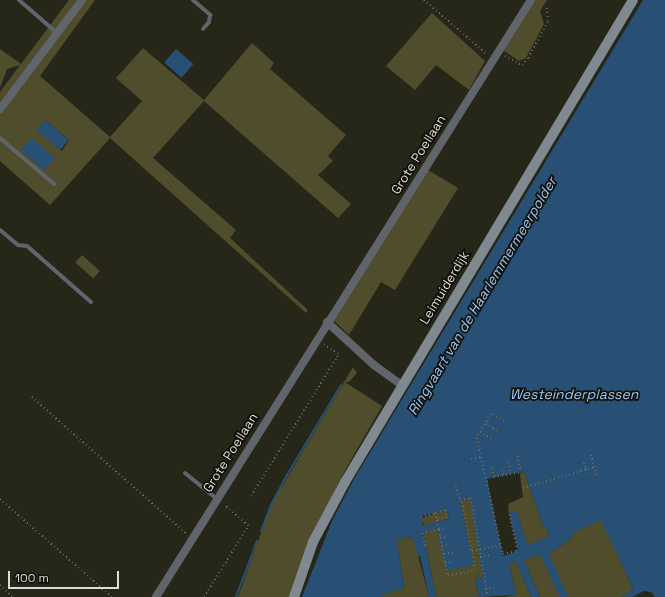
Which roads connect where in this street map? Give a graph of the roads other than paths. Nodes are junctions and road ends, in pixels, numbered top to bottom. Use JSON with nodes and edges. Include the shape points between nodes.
{"nodes":[{"id":1,"x":19,"y":0,"type":"edge"},
{"id":2,"x":82,"y":0,"type":"edge"},
{"id":3,"x":193,"y":0,"type":"edge"},
{"id":4,"x":531,"y":0,"type":"edge"},
{"id":5,"x":634,"y":0,"type":"edge"},
{"id":6,"x":203,"y":29,"type":"dead end"},
{"id":7,"x":57,"y":33,"type":"junction"},
{"id":8,"x":1,"y":105,"type":"edge"},
{"id":9,"x":0,"y":138,"type":"edge"},
{"id":10,"x":54,"y":184,"type":"dead end"},
{"id":11,"x":0,"y":230,"type":"edge"},
{"id":12,"x":91,"y":302,"type":"dead end"},
{"id":13,"x":327,"y":322,"type":"junction"},
{"id":14,"x":402,"y":385,"type":"junction"},
{"id":15,"x":185,"y":472,"type":"dead end"},
{"id":16,"x":217,"y":499,"type":"junction"},
{"id":17,"x":156,"y":597,"type":"edge"},
{"id":18,"x":294,"y":597,"type":"edge"}],
"edges":[{"from":1,"to":7,"type":"lane"},
{"from":2,"to":7,"type":"street"},
{"from":3,"to":6,"type":"lane","via":[[210,15],[209,22]]},
{"from":4,"to":13,"type":"street","name":"Grote Poellaan"},
{"from":5,"to":14,"type":"street","name":"Leimuiderdijk"},
{"from":7,"to":8,"type":"street"},
{"from":9,"to":10,"type":"lane"},
{"from":11,"to":12,"type":"lane","via":[[18,245],[27,246]]},
{"from":13,"to":14,"type":"street"},
{"from":13,"to":16,"type":"street","name":"Grote Poellaan"},
{"from":14,"to":18,"type":"street","name":"Leimuiderdijk","via":[[322,523]]},
{"from":15,"to":16,"type":"lane"},
{"from":16,"to":17,"type":"street","name":"Grote Poellaan"}]}
